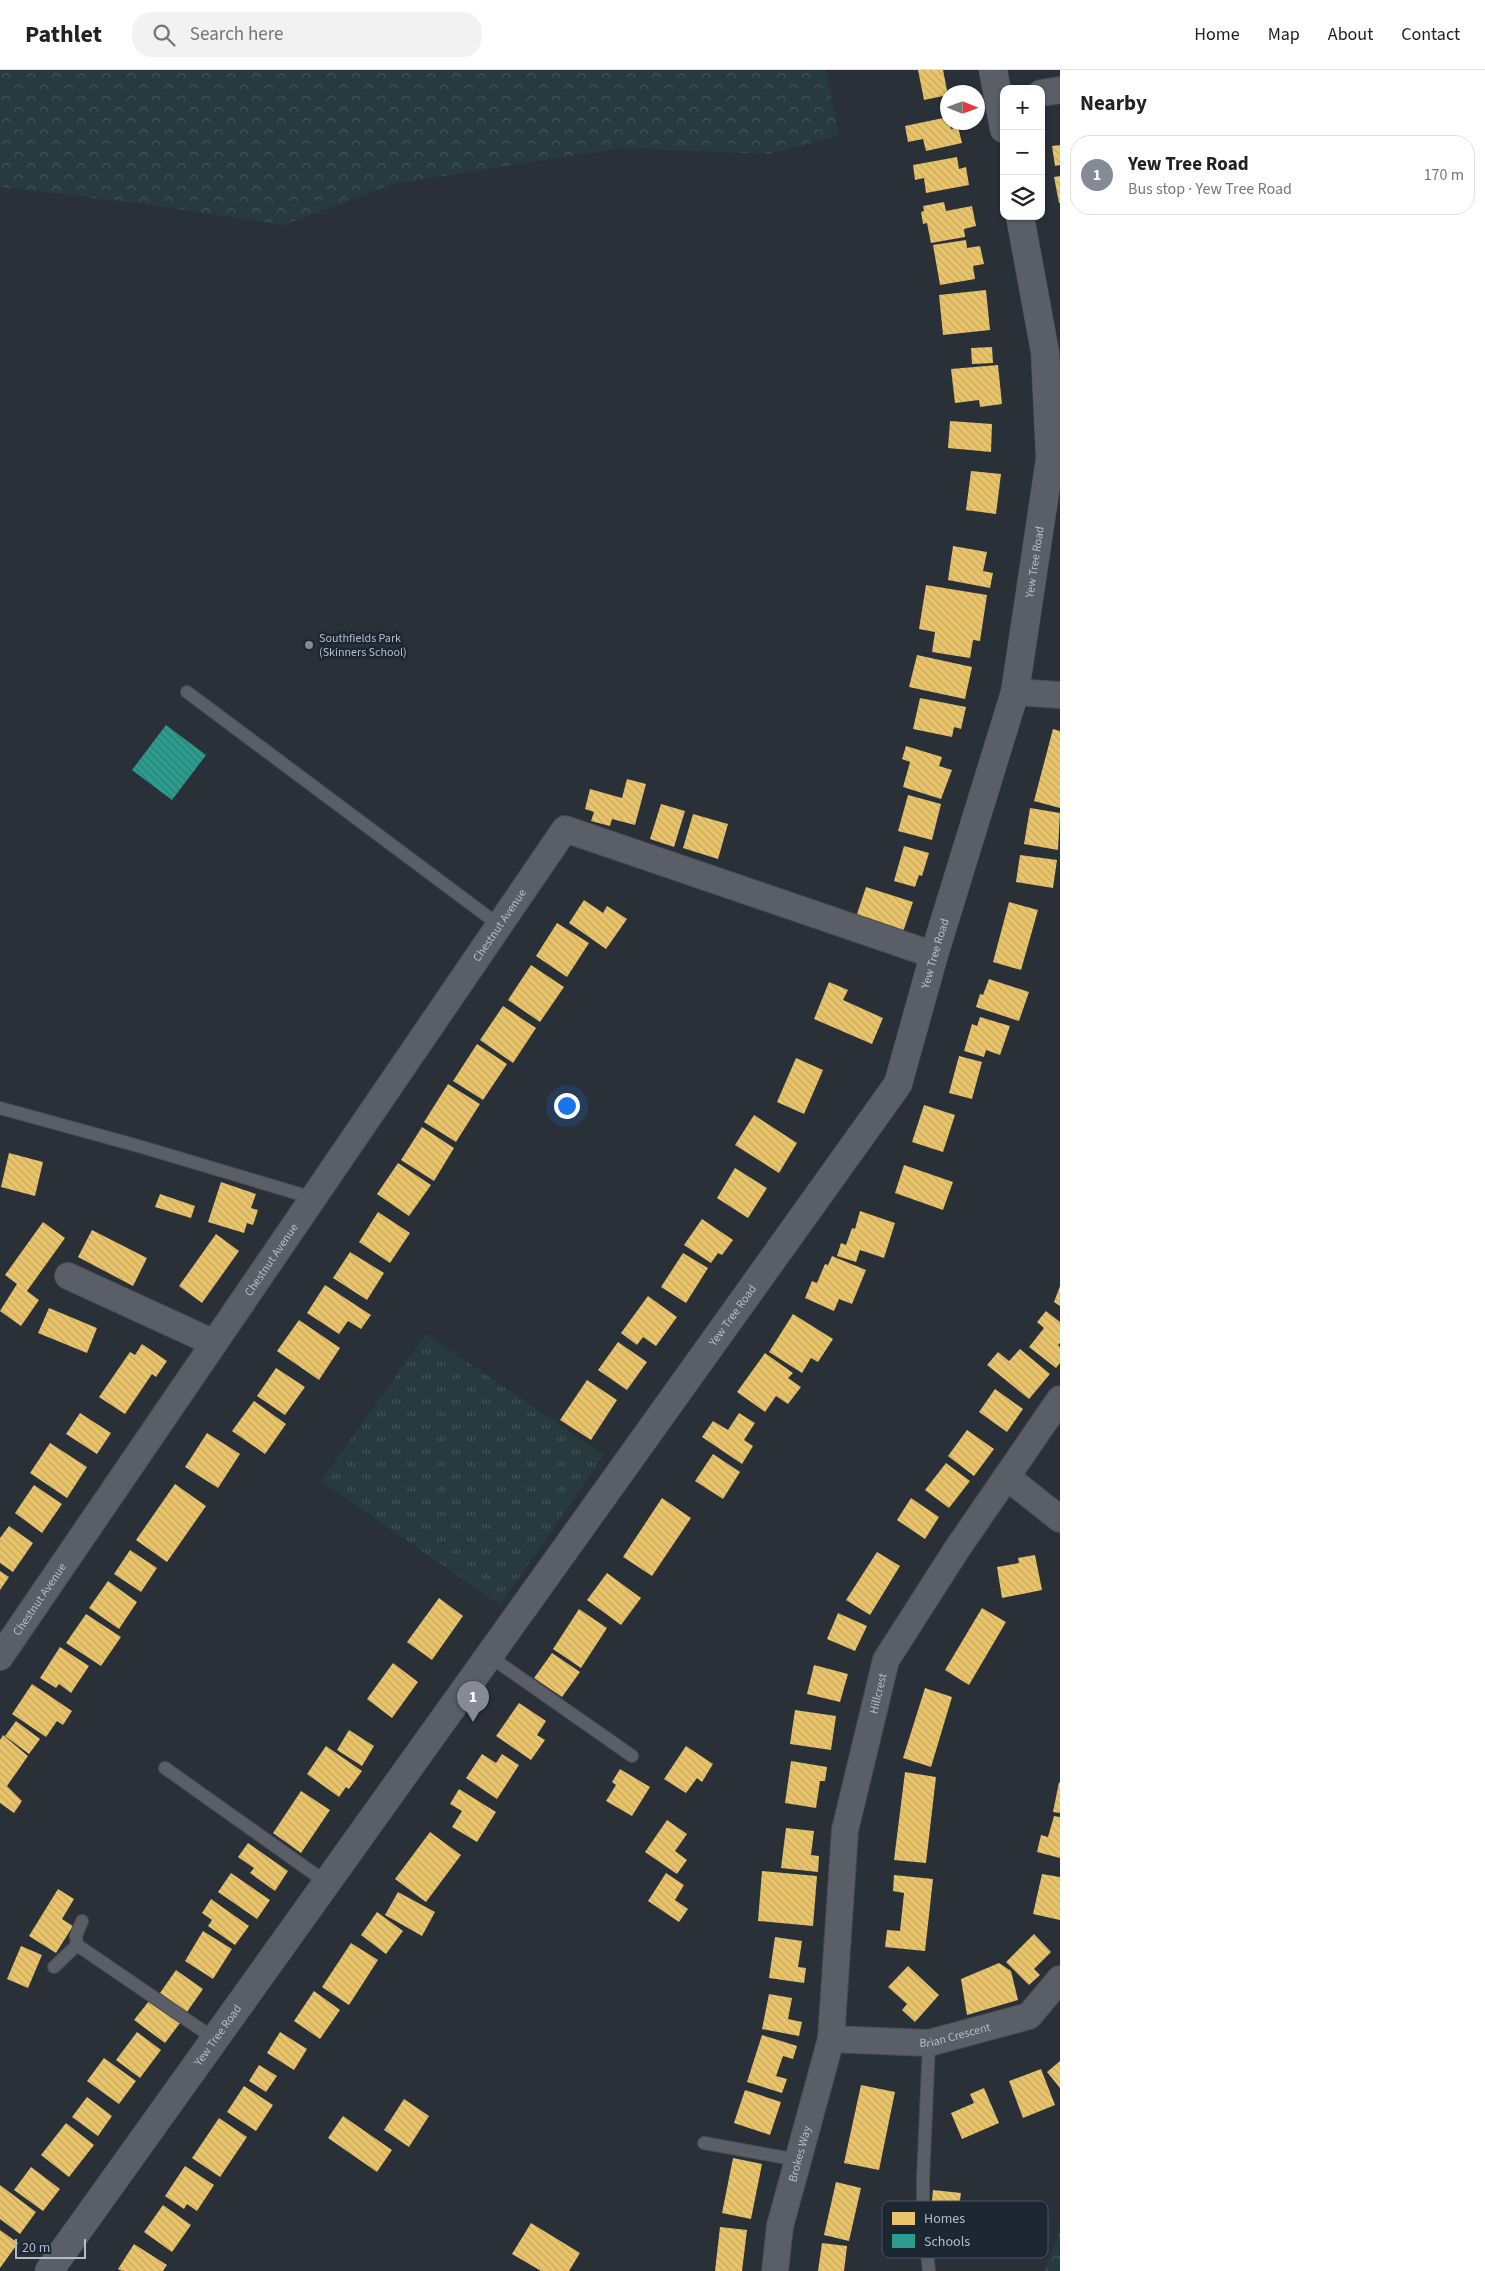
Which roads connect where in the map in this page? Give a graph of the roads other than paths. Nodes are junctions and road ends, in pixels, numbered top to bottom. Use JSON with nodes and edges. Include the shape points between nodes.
{"nodes":[{"id":1,"x":993,"y":70,"type":"edge"},
{"id":2,"x":1060,"y":90,"type":"edge"},
{"id":3,"x":1045,"y":92,"type":"edge"},
{"id":4,"x":1000,"y":96,"type":"edge"},
{"id":5,"x":1021,"y":220,"type":"edge"},
{"id":6,"x":187,"y":692,"type":"dead end"},
{"id":7,"x":1015,"y":692,"type":"junction"},
{"id":8,"x":1060,"y":695,"type":"edge"},
{"id":9,"x":499,"y":925,"type":"junction"},
{"id":10,"x":934,"y":955,"type":"junction"},
{"id":11,"x":0,"y":1108,"type":"edge"},
{"id":12,"x":313,"y":1198,"type":"junction"},
{"id":13,"x":68,"y":1276,"type":"dead end"},
{"id":14,"x":214,"y":1343,"type":"junction"},
{"id":15,"x":1060,"y":1399,"type":"edge"},
{"id":16,"x":1006,"y":1477,"type":"junction"},
{"id":17,"x":1060,"y":1519,"type":"edge"},
{"id":18,"x":489,"y":1656,"type":"junction"},
{"id":19,"x":0,"y":1657,"type":"edge"},
{"id":20,"x":632,"y":1756,"type":"dead end"},
{"id":21,"x":165,"y":1768,"type":"dead end"},
{"id":22,"x":327,"y":1883,"type":"junction"},
{"id":23,"x":82,"y":1921,"type":"dead end"},
{"id":24,"x":77,"y":1944,"type":"junction"},
{"id":25,"x":54,"y":1967,"type":"dead end"},
{"id":26,"x":1060,"y":1979,"type":"edge"},
{"id":27,"x":215,"y":2039,"type":"junction"},
{"id":28,"x":831,"y":2039,"type":"junction"},
{"id":29,"x":929,"y":2043,"type":"junction"},
{"id":30,"x":704,"y":2143,"type":"dead end"},
{"id":31,"x":798,"y":2160,"type":"junction"},
{"id":32,"x":923,"y":2201,"type":"edge"},
{"id":33,"x":928,"y":2258,"type":"edge"},
{"id":34,"x":49,"y":2271,"type":"edge"},
{"id":35,"x":775,"y":2271,"type":"edge"},
{"id":36,"x":929,"y":2271,"type":"edge"}],
"edges":[{"from":1,"to":4,"type":"street"},
{"from":2,"to":3,"type":"street"},
{"from":5,"to":7,"type":"street","name":"Yew Tree Road","via":[[1045,352],[1050,459]]},
{"from":6,"to":9,"type":"lane"},
{"from":7,"to":8,"type":"street"},
{"from":7,"to":10,"type":"street","name":"Yew Tree Road"},
{"from":9,"to":10,"type":"street","name":"Chestnut Avenue","via":[[565,829]]},
{"from":9,"to":12,"type":"street","name":"Chestnut Avenue"},
{"from":10,"to":18,"type":"street","name":"Yew Tree Road","via":[[898,1084]]},
{"from":11,"to":12,"type":"lane"},
{"from":12,"to":14,"type":"street","name":"Chestnut Avenue"},
{"from":13,"to":14,"type":"street"},
{"from":14,"to":19,"type":"street","name":"Chestnut Avenue"},
{"from":15,"to":16,"type":"street","name":"Hillcrest"},
{"from":16,"to":17,"type":"street"},
{"from":16,"to":28,"type":"street","name":"Hillcrest","via":[[886,1660],[845,1830]]},
{"from":18,"to":20,"type":"lane"},
{"from":18,"to":22,"type":"street","name":"Yew Tree Road"},
{"from":21,"to":22,"type":"lane"},
{"from":22,"to":27,"type":"street","name":"Yew Tree Road"},
{"from":23,"to":24,"type":"lane","via":[[76,1936]]},
{"from":24,"to":25,"type":"lane"},
{"from":24,"to":27,"type":"lane"},
{"from":26,"to":29,"type":"street","name":"Brian Crescent","via":[[1029,2016]]},
{"from":27,"to":34,"type":"street","name":"Yew Tree Road"},
{"from":28,"to":29,"type":"street","name":"Brian Crescent"},
{"from":28,"to":31,"type":"street","name":"Brokes Way"},
{"from":29,"to":32,"type":"lane"},
{"from":30,"to":31,"type":"lane"},
{"from":31,"to":35,"type":"street","name":"Brokes Way","via":[[780,2226]]},
{"from":33,"to":36,"type":"lane"}]}
